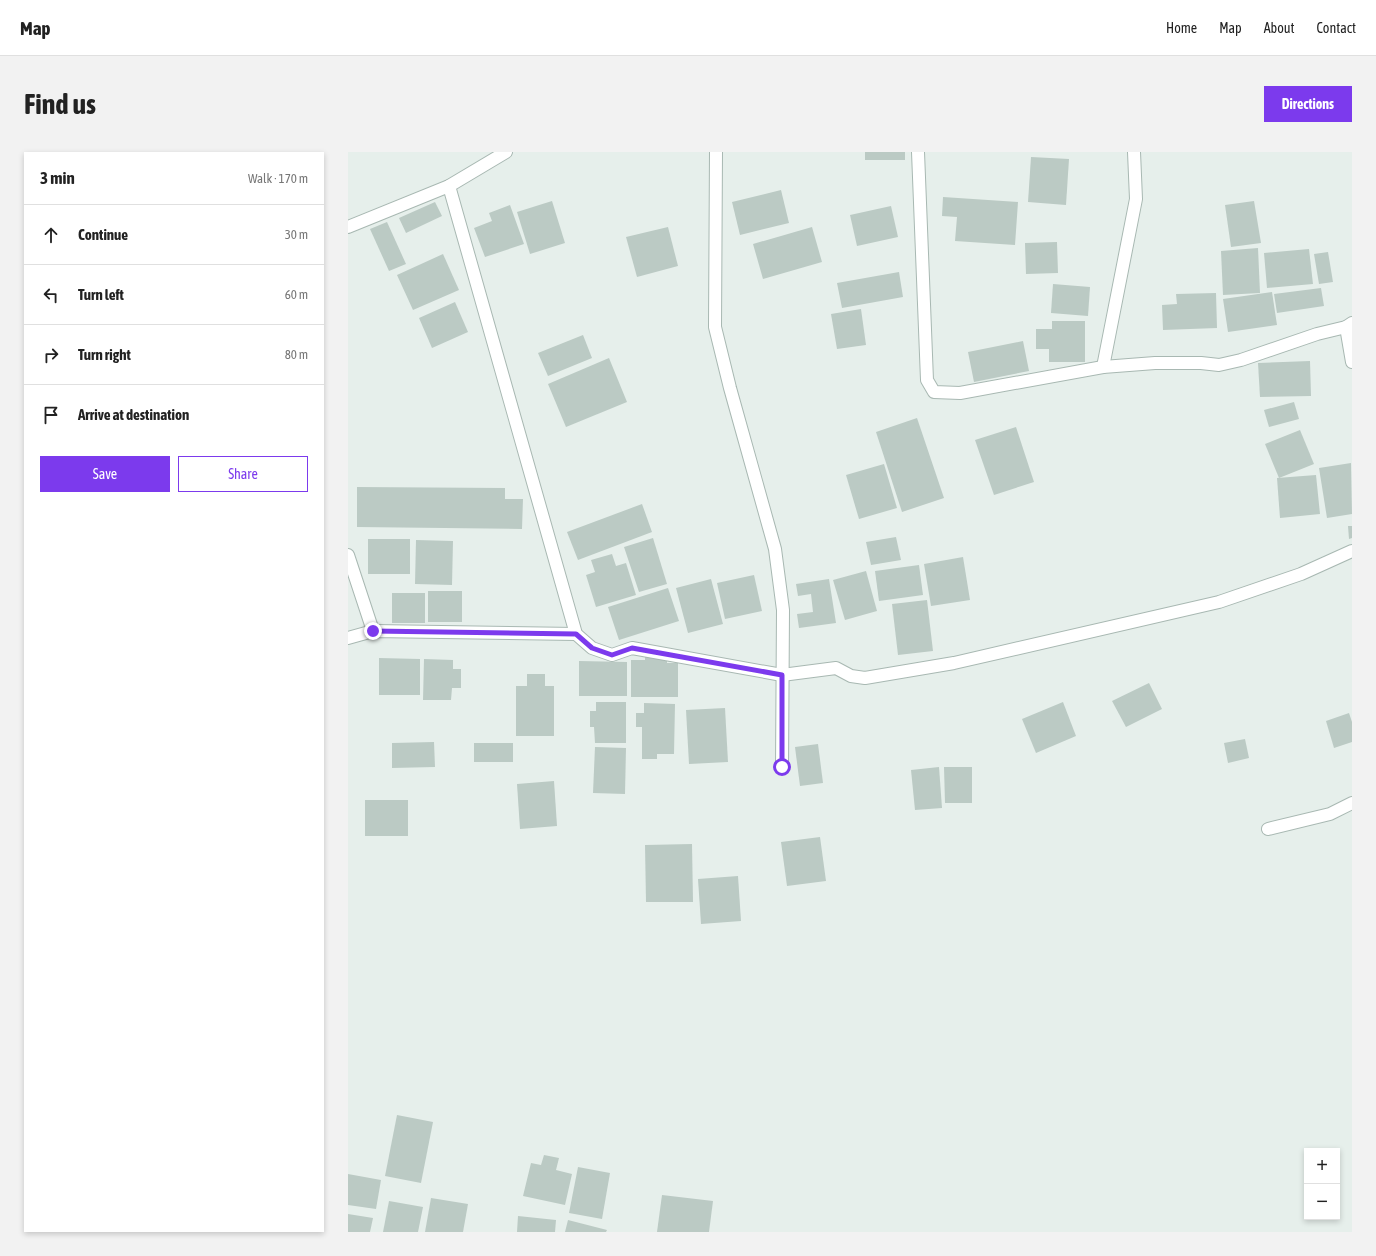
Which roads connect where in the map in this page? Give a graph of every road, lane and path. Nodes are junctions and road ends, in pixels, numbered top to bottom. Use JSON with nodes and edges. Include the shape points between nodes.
{"nodes":[{"id":1,"x":506,"y":152,"type":"edge"},
{"id":2,"x":716,"y":152,"type":"edge"},
{"id":3,"x":918,"y":152,"type":"edge"},
{"id":4,"x":1134,"y":152,"type":"edge"},
{"id":5,"x":449,"y":186,"type":"junction"},
{"id":6,"x":348,"y":227,"type":"edge"},
{"id":7,"x":1349,"y":325,"type":"edge"},
{"id":8,"x":1352,"y":362,"type":"edge"},
{"id":9,"x":1103,"y":367,"type":"junction"},
{"id":10,"x":1352,"y":551,"type":"edge"},
{"id":11,"x":348,"y":555,"type":"edge"},
{"id":12,"x":373,"y":631,"type":"junction"},
{"id":13,"x":576,"y":634,"type":"junction"},
{"id":14,"x":348,"y":638,"type":"edge"},
{"id":15,"x":782,"y":675,"type":"junction"},
{"id":16,"x":782,"y":767,"type":"dead end"},
{"id":17,"x":1352,"y":803,"type":"edge"},
{"id":18,"x":1268,"y":830,"type":"dead end"}],
"edges":[{"from":1,"to":5,"type":"street"},
{"from":2,"to":15,"type":"street","via":[[715,326],[775,549],[783,610]]},
{"from":3,"to":9,"type":"street","via":[[927,380],[934,392],[960,393]]},
{"from":4,"to":9,"type":"street","via":[[1136,199]]},
{"from":5,"to":6,"type":"street"},
{"from":5,"to":13,"type":"street"},
{"from":7,"to":8,"type":"street"},
{"from":7,"to":9,"type":"street","via":[[1219,365],[1155,363]]},
{"from":10,"to":15,"type":"street","via":[[1301,574],[1219,602],[954,663],[865,678],[851,676],[836,668]]},
{"from":11,"to":12,"type":"street"},
{"from":12,"to":13,"type":"street"},
{"from":12,"to":14,"type":"street"},
{"from":13,"to":15,"type":"street","via":[[592,648],[612,655],[632,648]]},
{"from":15,"to":16,"type":"street"},
{"from":17,"to":18,"type":"street","via":[[1330,814]]}]}
